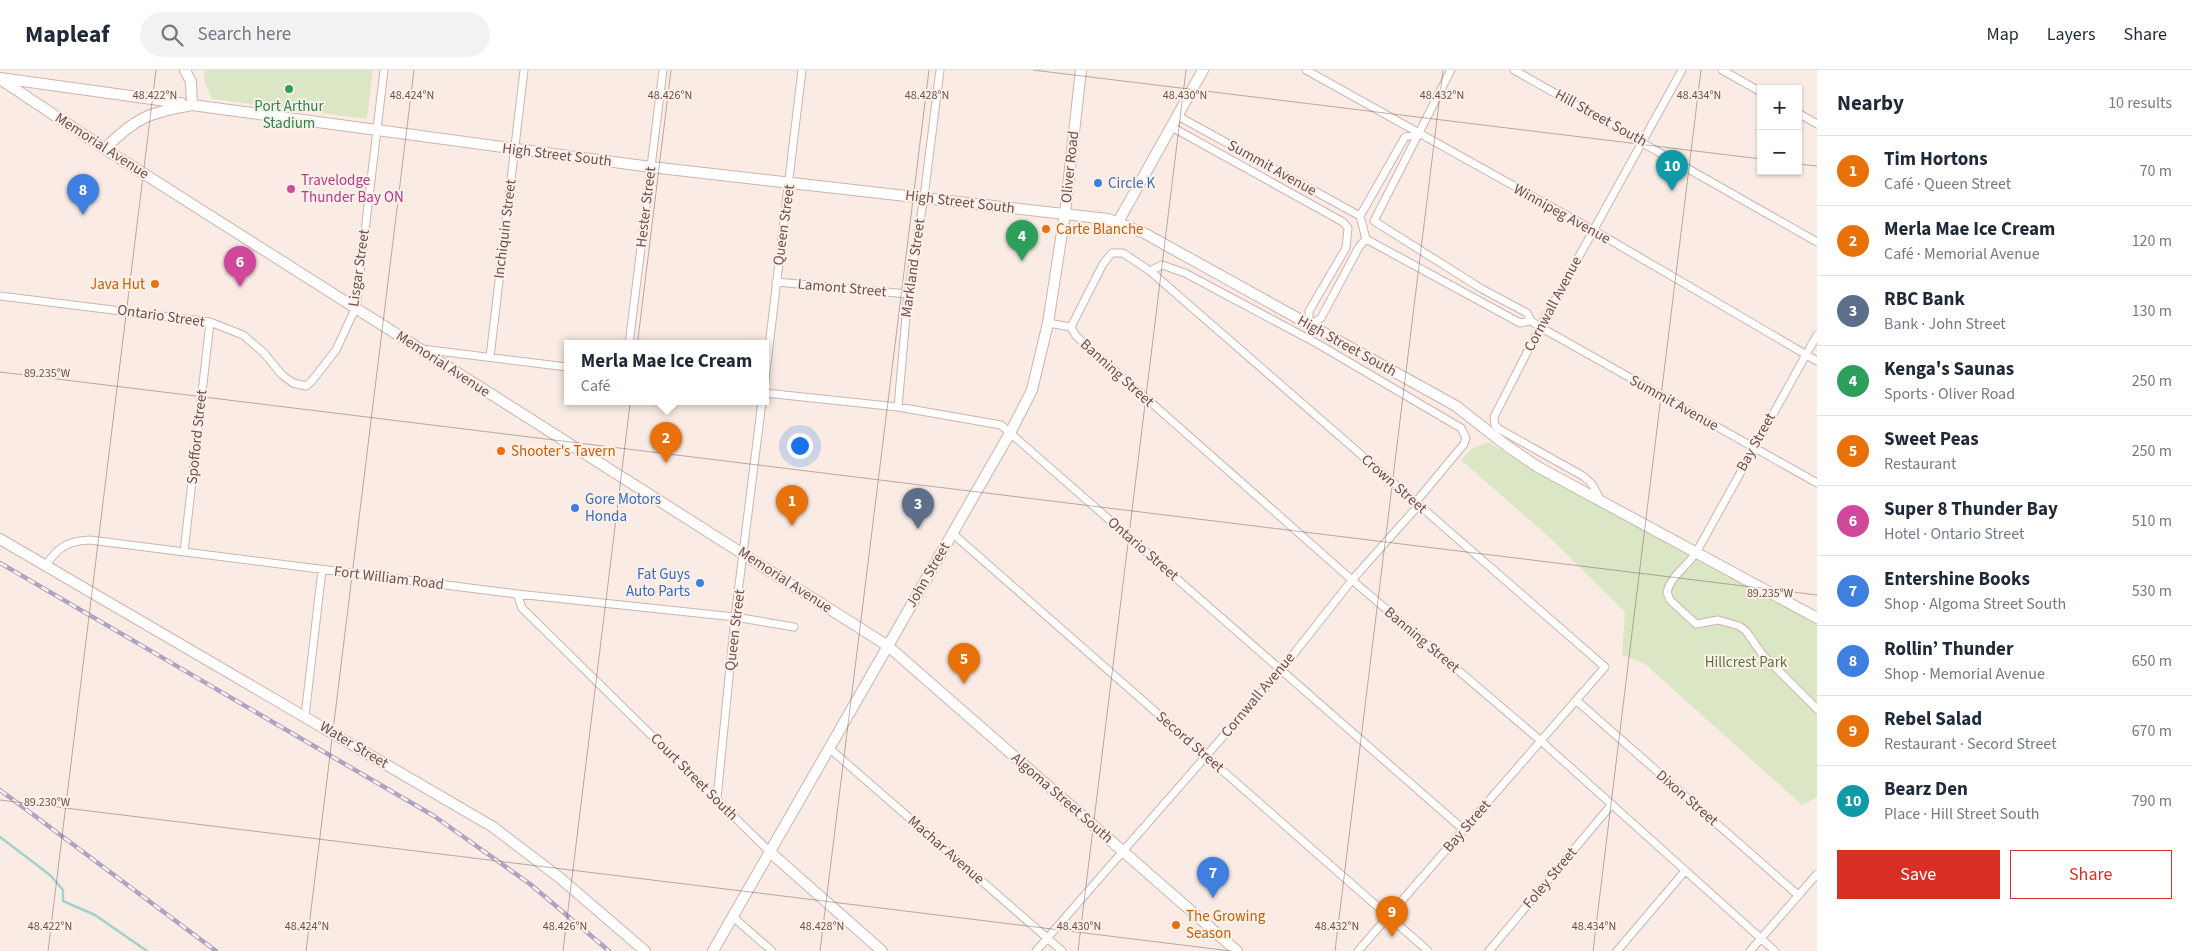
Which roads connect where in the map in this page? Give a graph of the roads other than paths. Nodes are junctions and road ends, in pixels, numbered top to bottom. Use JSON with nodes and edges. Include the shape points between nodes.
{"nodes":[{"id":1,"x":185,"y":70,"type":"edge"},
{"id":2,"x":384,"y":70,"type":"edge"},
{"id":3,"x":524,"y":70,"type":"edge"},
{"id":4,"x":663,"y":70,"type":"edge"},
{"id":5,"x":802,"y":70,"type":"edge"},
{"id":6,"x":940,"y":70,"type":"edge"},
{"id":7,"x":1081,"y":70,"type":"edge"},
{"id":8,"x":1202,"y":70,"type":"edge"},
{"id":9,"x":1306,"y":70,"type":"edge"},
{"id":10,"x":1451,"y":70,"type":"edge"},
{"id":11,"x":1514,"y":70,"type":"edge"},
{"id":12,"x":1682,"y":70,"type":"edge"},
{"id":13,"x":1722,"y":70,"type":"edge"},
{"id":14,"x":0,"y":78,"type":"edge"},
{"id":15,"x":1757,"y":90,"type":"edge"},
{"id":16,"x":192,"y":105,"type":"junction"},
{"id":17,"x":1176,"y":115,"type":"junction"},
{"id":18,"x":1802,"y":115,"type":"edge"},
{"id":19,"x":1817,"y":124,"type":"edge"},
{"id":20,"x":1170,"y":126,"type":"junction"},
{"id":21,"x":376,"y":131,"type":"junction"},
{"id":22,"x":1417,"y":134,"type":"junction"},
{"id":23,"x":1643,"y":141,"type":"junction"},
{"id":24,"x":105,"y":149,"type":"junction"},
{"id":25,"x":515,"y":150,"type":"junction"},
{"id":26,"x":651,"y":167,"type":"junction"},
{"id":27,"x":789,"y":184,"type":"junction"},
{"id":28,"x":924,"y":197,"type":"junction"},
{"id":29,"x":1066,"y":213,"type":"junction"},
{"id":30,"x":1360,"y":216,"type":"junction"},
{"id":31,"x":1118,"y":222,"type":"junction"},
{"id":32,"x":1593,"y":230,"type":"junction"},
{"id":33,"x":1366,"y":239,"type":"junction"},
{"id":34,"x":1817,"y":242,"type":"edge"},
{"id":35,"x":1150,"y":271,"type":"junction"},
{"id":36,"x":776,"y":282,"type":"junction"},
{"id":37,"x":1482,"y":289,"type":"junction"},
{"id":38,"x":908,"y":294,"type":"junction"},
{"id":39,"x":0,"y":296,"type":"edge"},
{"id":40,"x":1476,"y":299,"type":"junction"},
{"id":41,"x":356,"y":307,"type":"junction"},
{"id":42,"x":1531,"y":321,"type":"junction"},
{"id":43,"x":210,"y":322,"type":"junction"},
{"id":44,"x":1048,"y":323,"type":"junction"},
{"id":45,"x":1309,"y":326,"type":"junction"},
{"id":46,"x":1072,"y":327,"type":"junction"},
{"id":47,"x":1540,"y":327,"type":"junction"},
{"id":48,"x":1817,"y":335,"type":"edge"},
{"id":49,"x":629,"y":340,"type":"edge"},
{"id":50,"x":769,"y":344,"type":"edge"},
{"id":51,"x":417,"y":348,"type":"junction"},
{"id":52,"x":1806,"y":354,"type":"junction"},
{"id":53,"x":490,"y":357,"type":"junction"},
{"id":54,"x":1817,"y":361,"type":"edge"},
{"id":55,"x":564,"y":367,"type":"edge"},
{"id":56,"x":300,"y":386,"type":"joint"},
{"id":57,"x":769,"y":393,"type":"edge"},
{"id":58,"x":762,"y":405,"type":"edge"},
{"id":59,"x":898,"y":407,"type":"junction"},
{"id":60,"x":1010,"y":433,"type":"junction"},
{"id":61,"x":1753,"y":447,"type":"junction"},
{"id":62,"x":1817,"y":483,"type":"edge"},
{"id":63,"x":1600,"y":498,"type":"junction"},
{"id":64,"x":1417,"y":504,"type":"junction"},
{"id":65,"x":952,"y":534,"type":"junction"},
{"id":66,"x":0,"y":539,"type":"edge"},
{"id":67,"x":1697,"y":551,"type":"junction"},
{"id":68,"x":184,"y":552,"type":"junction"},
{"id":69,"x":744,"y":554,"type":"junction"},
{"id":70,"x":46,"y":564,"type":"junction"},
{"id":71,"x":322,"y":570,"type":"junction"},
{"id":72,"x":1352,"y":580,"type":"junction"},
{"id":73,"x":517,"y":594,"type":"junction"},
{"id":74,"x":735,"y":617,"type":"junction"},
{"id":75,"x":1817,"y":618,"type":"edge"},
{"id":76,"x":794,"y":627,"type":"dead end"},
{"id":77,"x":888,"y":646,"type":"junction"},
{"id":78,"x":1281,"y":670,"type":"junction"},
{"id":79,"x":1577,"y":702,"type":"junction"},
{"id":80,"x":1817,"y":709,"type":"edge"},
{"id":81,"x":305,"y":716,"type":"junction"},
{"id":82,"x":1541,"y":742,"type":"junction"},
{"id":83,"x":829,"y":748,"type":"junction"},
{"id":84,"x":1207,"y":756,"type":"junction"},
{"id":85,"x":717,"y":798,"type":"junction"},
{"id":86,"x":1612,"y":804,"type":"junction"},
{"id":87,"x":1464,"y":830,"type":"junction"},
{"id":88,"x":1124,"y":852,"type":"junction"},
{"id":89,"x":771,"y":853,"type":"junction"},
{"id":90,"x":1685,"y":871,"type":"junction"},
{"id":91,"x":1817,"y":874,"type":"edge"},
{"id":92,"x":1798,"y":895,"type":"junction"},
{"id":93,"x":1388,"y":916,"type":"junction"},
{"id":94,"x":733,"y":917,"type":"junction"},
{"id":95,"x":1048,"y":938,"type":"junction"},
{"id":96,"x":1762,"y":938,"type":"junction"},
{"id":97,"x":645,"y":951,"type":"edge"},
{"id":98,"x":713,"y":951,"type":"edge"},
{"id":99,"x":772,"y":951,"type":"edge"},
{"id":100,"x":882,"y":951,"type":"edge"},
{"id":101,"x":1036,"y":951,"type":"edge"},
{"id":102,"x":1062,"y":951,"type":"edge"},
{"id":103,"x":1236,"y":951,"type":"edge"},
{"id":104,"x":1358,"y":951,"type":"edge"},
{"id":105,"x":1428,"y":951,"type":"edge"},
{"id":106,"x":1489,"y":951,"type":"edge"},
{"id":107,"x":1617,"y":951,"type":"edge"},
{"id":108,"x":1750,"y":951,"type":"edge"},
{"id":109,"x":1775,"y":951,"type":"edge"}],
"edges":[{"from":1,"to":16,"type":"main road","via":[[190,82]]},
{"from":2,"to":21,"type":"street","name":"Lisgar Street"},
{"from":3,"to":25,"type":"street","name":"Inchiquin Street"},
{"from":4,"to":26,"type":"street","name":"Hester Street"},
{"from":5,"to":27,"type":"street","name":"Queen Street"},
{"from":6,"to":28,"type":"street","name":"Markland Street"},
{"from":7,"to":29,"type":"main road","name":"Oliver Road"},
{"from":8,"to":17,"type":"main road"},
{"from":9,"to":22,"type":"street","name":"Winnipeg Avenue"},
{"from":10,"to":22,"type":"street"},
{"from":11,"to":23,"type":"street","name":"Hill Street South"},
{"from":12,"to":23,"type":"street","name":"Cornwall Avenue"},
{"from":13,"to":15,"type":"street"},
{"from":14,"to":16,"type":"main road"},
{"from":14,"to":24,"type":"main road","name":"Memorial Avenue"},
{"from":16,"to":21,"type":"main road","name":"High Street South"},
{"from":16,"to":24,"type":"main road","name":"High Street South","via":[[141,118]]},
{"from":17,"to":20,"type":"main road"},
{"from":17,"to":30,"type":"street","name":"Summit Avenue"},
{"from":18,"to":19,"type":"street"},
{"from":20,"to":31,"type":"main road"},
{"from":20,"to":45,"type":"street","name":"Summit Avenue","via":[[1343,222],[1348,228],[1346,248],[1309,311]]},
{"from":21,"to":25,"type":"main road","name":"High Street South"},
{"from":21,"to":41,"type":"street","name":"Lisgar Street"},
{"from":22,"to":30,"type":"street","via":[[1404,137]]},
{"from":22,"to":32,"type":"street","name":"Winnipeg Avenue"},
{"from":22,"to":37,"type":"street","name":"Summit Avenue","via":[[1374,221]]},
{"from":23,"to":32,"type":"street","name":"Cornwall Avenue"},
{"from":23,"to":34,"type":"street","name":"Hill Street South"},
{"from":24,"to":41,"type":"main road","name":"Memorial Avenue"},
{"from":25,"to":26,"type":"main road","name":"High Street South"},
{"from":25,"to":53,"type":"street","name":"Inchiquin Street"},
{"from":26,"to":27,"type":"main road","name":"High Street South"},
{"from":26,"to":49,"type":"street","name":"Hester Street"},
{"from":27,"to":28,"type":"main road","name":"High Street South"},
{"from":27,"to":36,"type":"street","name":"Queen Street"},
{"from":28,"to":29,"type":"main road","name":"High Street South"},
{"from":28,"to":38,"type":"street","name":"Markland Street"},
{"from":29,"to":31,"type":"main road","name":"High Street South"},
{"from":29,"to":44,"type":"main road","name":"Oliver Road"},
{"from":30,"to":33,"type":"street"},
{"from":31,"to":45,"type":"main road","name":"High Street South","via":[[1144,233]]},
{"from":32,"to":47,"type":"street","name":"Cornwall Avenue"},
{"from":32,"to":52,"type":"street","name":"Winnipeg Avenue"},
{"from":33,"to":40,"type":"street","name":"Summit Avenue"},
{"from":33,"to":45,"type":"street","via":[[1322,318]]},
{"from":35,"to":46,"type":"street","via":[[1123,253],[1112,254],[1103,264]]},
{"from":35,"to":64,"type":"street","name":"Crown Street"},
{"from":35,"to":64,"type":"street","name":"Cornwall Avenue","via":[[1162,265],[1185,273],[1318,344],[1461,428],[1466,438],[1464,444]]},
{"from":36,"to":38,"type":"street","name":"Lamont Street"},
{"from":36,"to":50,"type":"street","name":"Queen Street"},
{"from":37,"to":40,"type":"street"},
{"from":37,"to":42,"type":"street","name":"Summit Avenue","via":[[1527,313]]},
{"from":38,"to":59,"type":"street","name":"Markland Street"},
{"from":39,"to":43,"type":"street","name":"Ontario Street"},
{"from":40,"to":42,"type":"street","name":"Summit Avenue","via":[[1520,323]]},
{"from":41,"to":51,"type":"main road","name":"Memorial Avenue"},
{"from":41,"to":56,"type":"street","name":"Lisgar Street","via":[[327,364],[311,382]]},
{"from":42,"to":47,"type":"street","name":"Summit Avenue"},
{"from":43,"to":56,"type":"street","name":"Ontario Street","via":[[243,334],[282,375]]},
{"from":43,"to":68,"type":"street","name":"Spofford Street"},
{"from":44,"to":46,"type":"street"},
{"from":44,"to":60,"type":"main road","name":"John Street","via":[[1032,390]]},
{"from":45,"to":63,"type":"main road","name":"High Street South","via":[[1456,406],[1530,461]]},
{"from":46,"to":72,"type":"street","name":"Banning Street","via":[[1082,342]]},
{"from":47,"to":61,"type":"street","name":"Summit Avenue"},
{"from":47,"to":63,"type":"street","name":"Cornwall Avenue","via":[[1494,417],[1495,425],[1583,476]]},
{"from":48,"to":52,"type":"street","name":"Bay Street"},
{"from":51,"to":53,"type":"street"},
{"from":51,"to":69,"type":"main road","name":"Memorial Avenue"},
{"from":52,"to":54,"type":"street","name":"Winnipeg Avenue"},
{"from":52,"to":61,"type":"street","name":"Bay Street"},
{"from":53,"to":55,"type":"street"},
{"from":57,"to":59,"type":"street","name":"Ontario Street"},
{"from":58,"to":69,"type":"street","name":"Queen Street"},
{"from":59,"to":60,"type":"street","name":"Ontario Street","via":[[1001,425]]},
{"from":60,"to":65,"type":"main road","name":"John Street"},
{"from":60,"to":78,"type":"street","name":"Ontario Street"},
{"from":61,"to":62,"type":"street","name":"Summit Avenue"},
{"from":61,"to":67,"type":"street","name":"Bay Street"},
{"from":63,"to":67,"type":"main road","name":"High Street South"},
{"from":64,"to":72,"type":"street","name":"Cornwall Avenue"},
{"from":64,"to":79,"type":"street","name":"Crown Street","via":[[1605,667]]},
{"from":65,"to":77,"type":"main road","name":"John Street"},
{"from":65,"to":84,"type":"street","name":"Secord Street"},
{"from":66,"to":70,"type":"main road"},
{"from":67,"to":75,"type":"main road","name":"High Street South"},
{"from":67,"to":80,"type":"street","name":"Bay Street","via":[[1672,579],[1667,596],[1696,624],[1718,620],[1746,631],[1762,654]]},
{"from":68,"to":70,"type":"street","name":"Fort William Road","via":[[77,540],[62,546]]},
{"from":68,"to":71,"type":"street","name":"Fort William Road"},
{"from":69,"to":74,"type":"street","name":"Queen Street"},
{"from":69,"to":77,"type":"main road","name":"Memorial Avenue"},
{"from":70,"to":81,"type":"main road","name":"Water Street"},
{"from":71,"to":73,"type":"street","name":"Fort William Road"},
{"from":71,"to":81,"type":"street"},
{"from":72,"to":78,"type":"street","name":"Cornwall Avenue"},
{"from":72,"to":82,"type":"street","name":"Banning Street"},
{"from":73,"to":74,"type":"street","name":"Fort William Road"},
{"from":73,"to":85,"type":"street","name":"Court Street South","via":[[522,608]]},
{"from":74,"to":76,"type":"street","name":"Fort William Road"},
{"from":74,"to":85,"type":"street","name":"Queen Street"},
{"from":77,"to":83,"type":"main road","name":"John Street"},
{"from":77,"to":88,"type":"main road","name":"Algoma Street South"},
{"from":78,"to":84,"type":"street","name":"Cornwall Avenue"},
{"from":78,"to":87,"type":"street","name":"Ontario Street"},
{"from":79,"to":82,"type":"street","name":"Bay Street"},
{"from":79,"to":92,"type":"street","name":"Dixon Street"},
{"from":81,"to":97,"type":"main road","name":"Water Street","via":[[493,827],[560,878]]},
{"from":82,"to":86,"type":"street","name":"Banning Street"},
{"from":82,"to":87,"type":"street","name":"Bay Street"},
{"from":83,"to":89,"type":"main road","name":"John Street"},
{"from":83,"to":95,"type":"street","name":"Machar Avenue"},
{"from":84,"to":88,"type":"street","name":"Cornwall Avenue"},
{"from":84,"to":93,"type":"street","name":"Secord Street"},
{"from":85,"to":89,"type":"street","name":"Court Street South"},
{"from":86,"to":90,"type":"street","name":"Banning Street"},
{"from":86,"to":106,"type":"street","name":"Foley Street"},
{"from":87,"to":93,"type":"street","name":"Bay Street"},
{"from":88,"to":95,"type":"street","name":"Cornwall Avenue"},
{"from":88,"to":103,"type":"main road","name":"Algoma Street South"},
{"from":89,"to":94,"type":"main road","name":"John Street"},
{"from":89,"to":100,"type":"main road","name":"Court Street South"},
{"from":90,"to":96,"type":"street","name":"Banning Street"},
{"from":90,"to":107,"type":"street"},
{"from":91,"to":92,"type":"street"},
{"from":92,"to":96,"type":"street"},
{"from":93,"to":104,"type":"street","name":"Bay Street"},
{"from":93,"to":105,"type":"street","name":"Secord Street"},
{"from":94,"to":98,"type":"main road","name":"John Street"},
{"from":94,"to":99,"type":"street"},
{"from":95,"to":101,"type":"street","name":"Cornwall Avenue"},
{"from":95,"to":102,"type":"street","name":"Machar Avenue"},
{"from":96,"to":108,"type":"street"},
{"from":96,"to":109,"type":"street","name":"Banning Street"}]}
